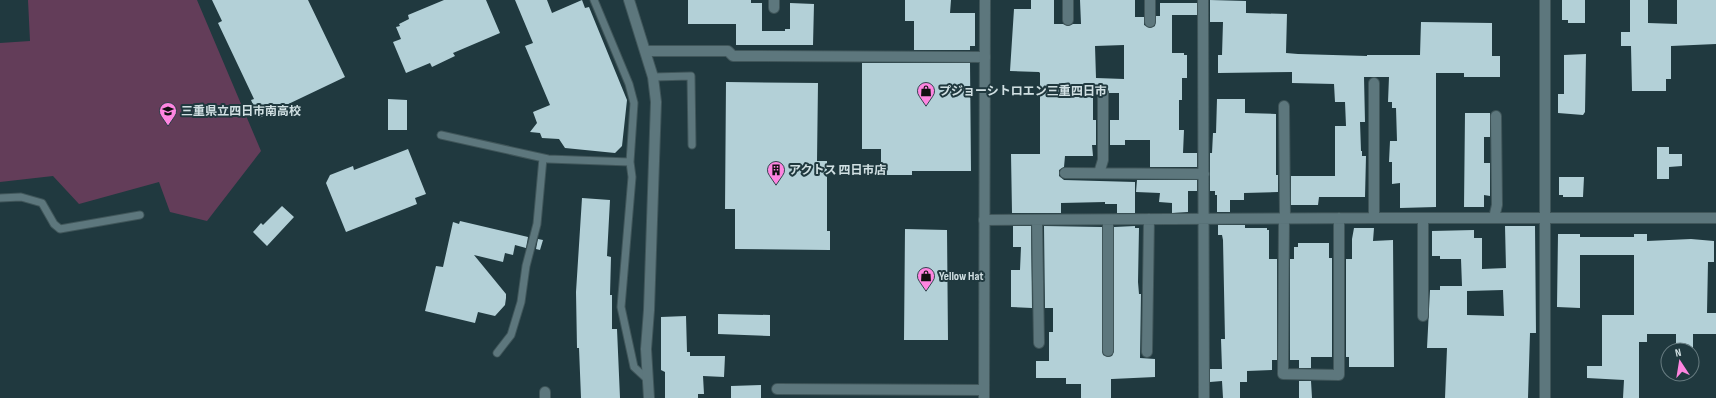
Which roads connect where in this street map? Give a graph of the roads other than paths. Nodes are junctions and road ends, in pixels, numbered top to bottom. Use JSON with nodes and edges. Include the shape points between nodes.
{"nodes":[{"id":1,"x":594,"y":0,"type":"edge"},
{"id":2,"x":629,"y":0,"type":"edge"},
{"id":3,"x":985,"y":0,"type":"edge"},
{"id":4,"x":1068,"y":0,"type":"edge"},
{"id":5,"x":1150,"y":0,"type":"edge"},
{"id":6,"x":1203,"y":0,"type":"edge"},
{"id":7,"x":1545,"y":0,"type":"edge"},
{"id":8,"x":1068,"y":20,"type":"dead end"},
{"id":9,"x":1150,"y":22,"type":"dead end"},
{"id":10,"x":645,"y":52,"type":"junction"},
{"id":11,"x":985,"y":56,"type":"junction"},
{"id":12,"x":653,"y":77,"type":"junction"},
{"id":13,"x":1374,"y":83,"type":"dead end"},
{"id":14,"x":1103,"y":92,"type":"dead end"},
{"id":15,"x":1284,"y":106,"type":"dead end"},
{"id":16,"x":1496,"y":116,"type":"dead end"},
{"id":17,"x":441,"y":135,"type":"dead end"},
{"id":18,"x":692,"y":145,"type":"dead end"},
{"id":19,"x":543,"y":158,"type":"junction"},
{"id":20,"x":630,"y":162,"type":"junction"},
{"id":21,"x":1066,"y":173,"type":"dead end"},
{"id":22,"x":1099,"y":173,"type":"junction"},
{"id":23,"x":1204,"y":174,"type":"junction"},
{"id":24,"x":0,"y":198,"type":"edge"},
{"id":25,"x":140,"y":215,"type":"dead end"},
{"id":26,"x":1285,"y":218,"type":"junction"},
{"id":27,"x":1340,"y":218,"type":"junction"},
{"id":28,"x":1374,"y":218,"type":"junction"},
{"id":29,"x":1423,"y":218,"type":"junction"},
{"id":30,"x":1494,"y":218,"type":"junction"},
{"id":31,"x":1546,"y":218,"type":"junction"},
{"id":32,"x":1716,"y":218,"type":"edge"},
{"id":33,"x":1149,"y":219,"type":"junction"},
{"id":34,"x":1205,"y":219,"type":"junction"},
{"id":35,"x":984,"y":220,"type":"junction"},
{"id":36,"x":1037,"y":220,"type":"junction"},
{"id":37,"x":1108,"y":220,"type":"junction"},
{"id":38,"x":1423,"y":316,"type":"dead end"},
{"id":39,"x":1039,"y":343,"type":"dead end"},
{"id":40,"x":1108,"y":351,"type":"dead end"},
{"id":41,"x":1147,"y":352,"type":"dead end"},
{"id":42,"x":497,"y":353,"type":"dead end"},
{"id":43,"x":647,"y":378,"type":"junction"},
{"id":44,"x":777,"y":389,"type":"dead end"},
{"id":45,"x":813,"y":394,"type":"edge"},
{"id":46,"x":984,"y":394,"type":"edge"},
{"id":47,"x":650,"y":398,"type":"edge"},
{"id":48,"x":1204,"y":398,"type":"edge"},
{"id":49,"x":1546,"y":398,"type":"edge"}],
"edges":[{"from":1,"to":20,"type":"lane","via":[[629,84],[634,103]]},
{"from":2,"to":10,"type":"street"},
{"from":3,"to":11,"type":"street"},
{"from":4,"to":8,"type":"street"},
{"from":5,"to":9,"type":"street"},
{"from":6,"to":23,"type":"street"},
{"from":7,"to":31,"type":"street"},
{"from":10,"to":11,"type":"street","via":[[728,51],[733,56]]},
{"from":10,"to":12,"type":"street"},
{"from":11,"to":35,"type":"street"},
{"from":12,"to":18,"type":"lane","via":[[691,76]]},
{"from":12,"to":43,"type":"street","via":[[656,102]]},
{"from":13,"to":28,"type":"street"},
{"from":14,"to":22,"type":"street","via":[[1103,160]]},
{"from":15,"to":26,"type":"street"},
{"from":16,"to":30,"type":"street","via":[[1497,205]]},
{"from":17,"to":19,"type":"lane"},
{"from":19,"to":20,"type":"lane"},
{"from":19,"to":42,"type":"lane","via":[[537,224],[526,266],[521,302],[511,335]]},
{"from":20,"to":43,"type":"lane","via":[[632,177],[621,307],[634,367]]},
{"from":21,"to":22,"type":"street"},
{"from":22,"to":23,"type":"street"},
{"from":23,"to":34,"type":"street"},
{"from":24,"to":25,"type":"lane","via":[[21,197],[42,203],[54,224],[60,229]]},
{"from":26,"to":27,"type":"street"},
{"from":26,"to":27,"type":"street","via":[[1283,374],[1339,375]]},
{"from":26,"to":34,"type":"street"},
{"from":27,"to":28,"type":"street"},
{"from":28,"to":29,"type":"street"},
{"from":29,"to":30,"type":"street"},
{"from":29,"to":38,"type":"street"},
{"from":30,"to":31,"type":"street"},
{"from":31,"to":32,"type":"street"},
{"from":31,"to":49,"type":"street"},
{"from":33,"to":34,"type":"street"},
{"from":33,"to":37,"type":"street"},
{"from":33,"to":41,"type":"street"},
{"from":34,"to":48,"type":"street"},
{"from":35,"to":36,"type":"street"},
{"from":35,"to":46,"type":"street"},
{"from":36,"to":37,"type":"street"},
{"from":36,"to":39,"type":"street"},
{"from":37,"to":40,"type":"street"},
{"from":43,"to":47,"type":"street"},
{"from":44,"to":45,"type":"street"},
{"from":45,"to":46,"type":"street"}]}
